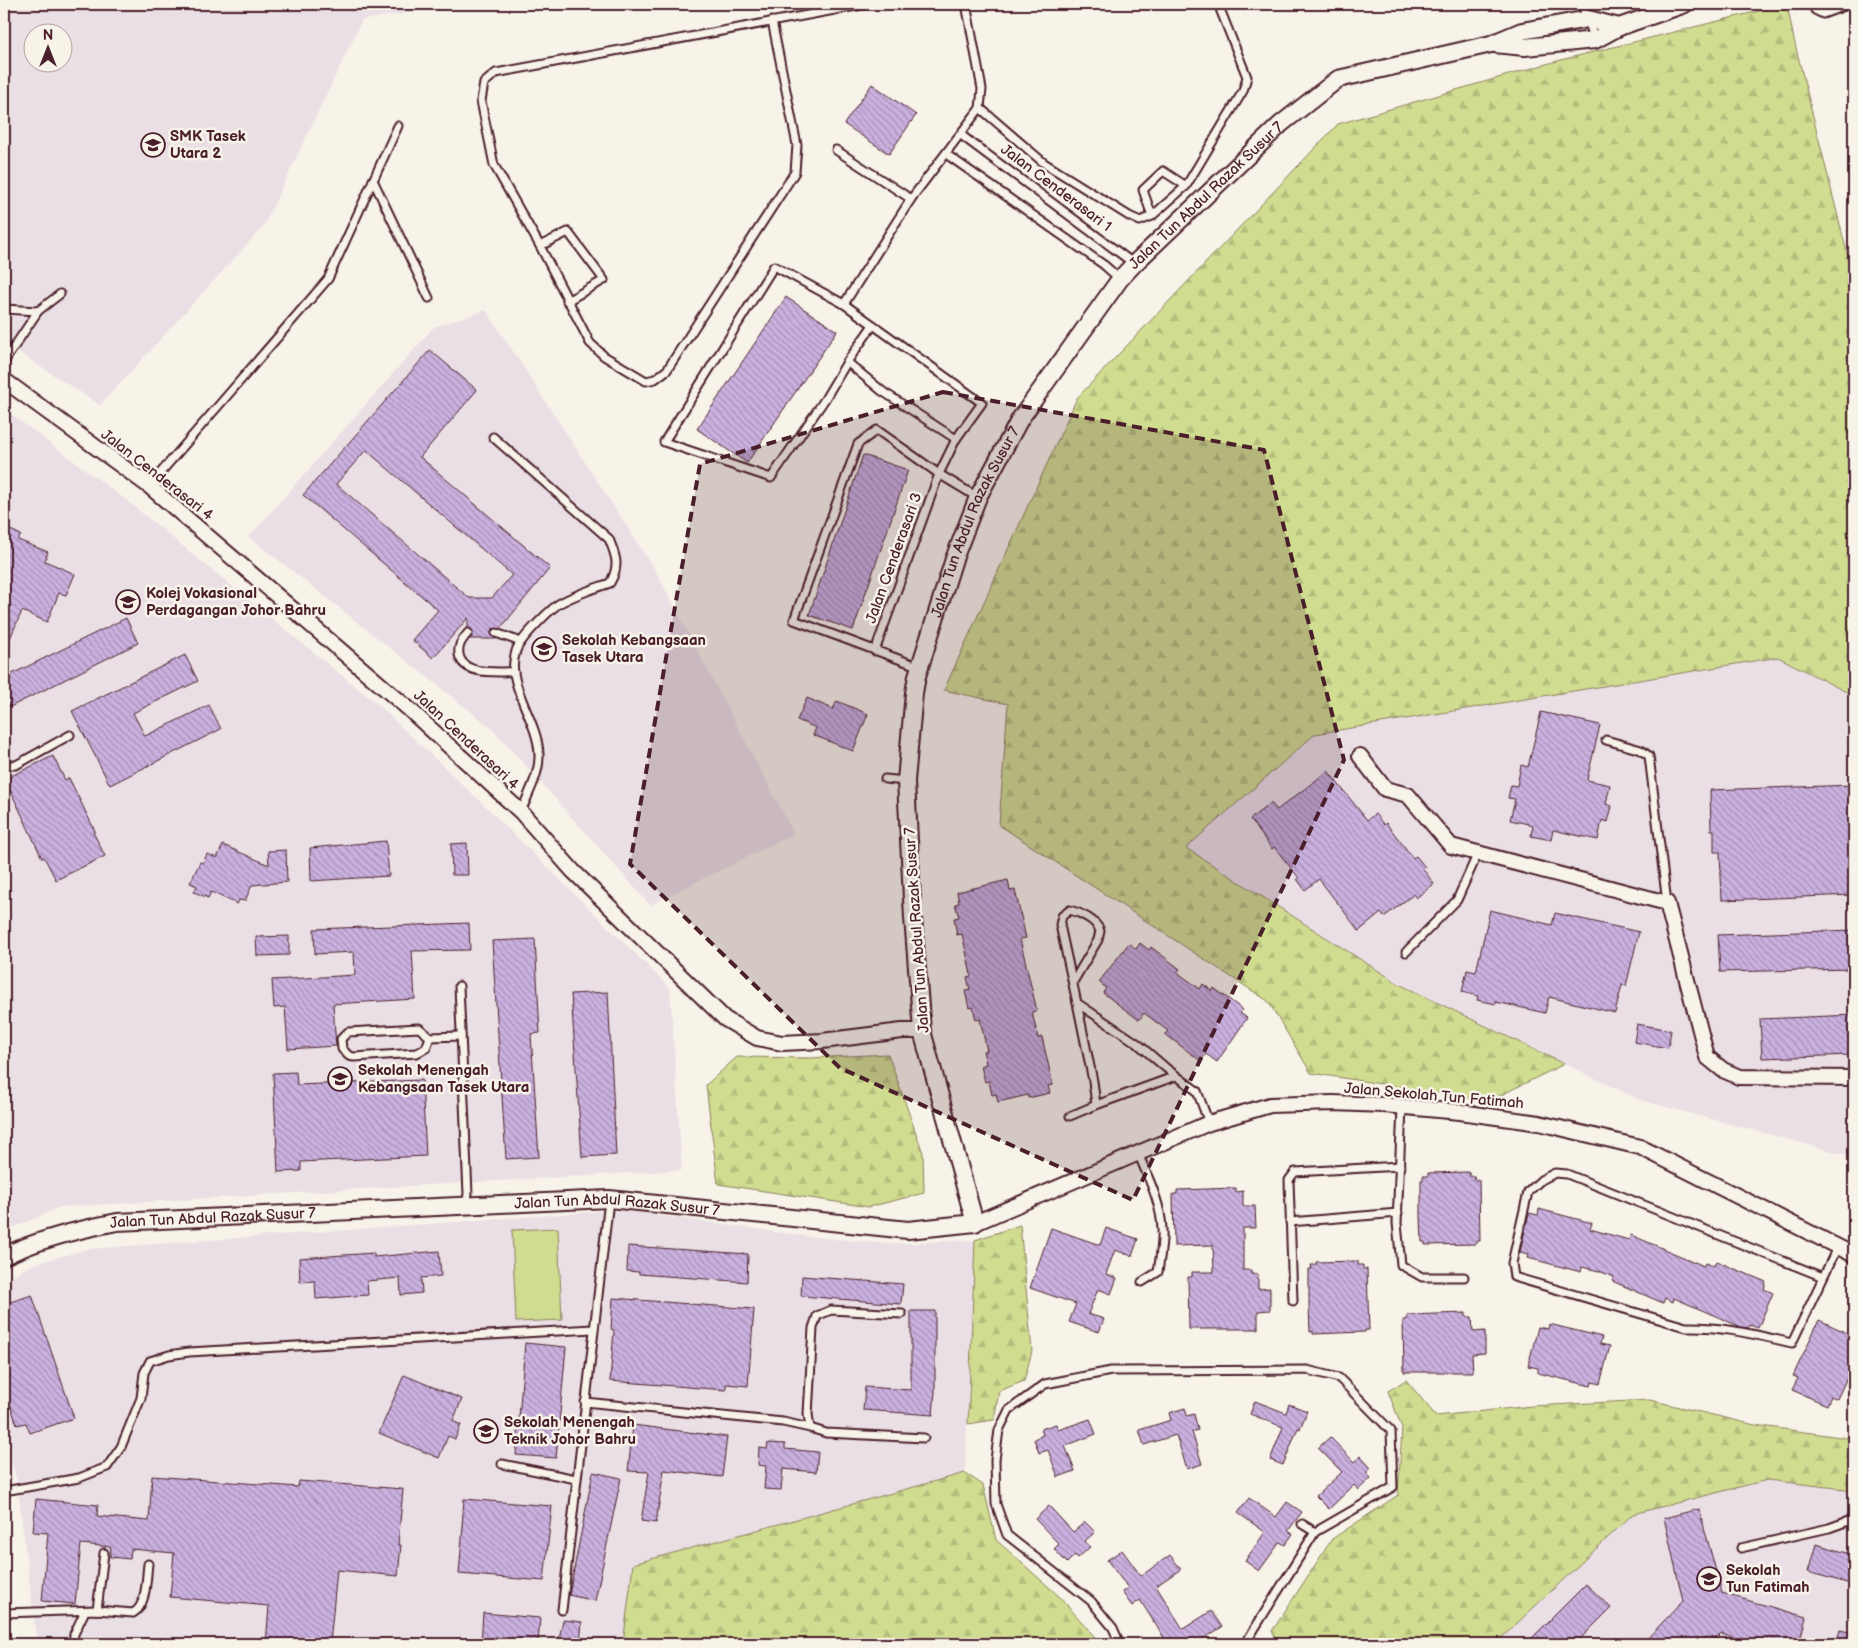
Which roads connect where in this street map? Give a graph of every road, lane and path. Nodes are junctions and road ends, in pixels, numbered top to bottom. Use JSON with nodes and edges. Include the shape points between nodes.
{"nodes":[{"id":1,"x":867,"y":4,"type":"edge"},
{"id":2,"x":966,"y":4,"type":"edge"},
{"id":3,"x":1218,"y":4,"type":"edge"},
{"id":4,"x":1685,"y":4,"type":"edge"},
{"id":5,"x":1812,"y":4,"type":"edge"},
{"id":6,"x":1850,"y":4,"type":"edge"},
{"id":7,"x":1585,"y":11,"type":"edge"},
{"id":8,"x":772,"y":22,"type":"junction"},
{"id":9,"x":1619,"y":27,"type":"junction"},
{"id":10,"x":1595,"y":40,"type":"junction"},
{"id":11,"x":1491,"y":44,"type":"junction"},
{"id":12,"x":980,"y":108,"type":"junction"},
{"id":13,"x":398,"y":126,"type":"dead end"},
{"id":14,"x":961,"y":135,"type":"junction"},
{"id":15,"x":836,"y":150,"type":"dead end"},
{"id":16,"x":946,"y":154,"type":"junction"},
{"id":17,"x":373,"y":180,"type":"junction"},
{"id":18,"x":1186,"y":186,"type":"junction"},
{"id":19,"x":911,"y":199,"type":"junction"},
{"id":20,"x":1152,"y":216,"type":"junction"},
{"id":21,"x":540,"y":246,"type":"junction"},
{"id":22,"x":1134,"y":264,"type":"junction"},
{"id":23,"x":1120,"y":279,"type":"junction"},
{"id":24,"x":60,"y":294,"type":"dead end"},
{"id":25,"x":429,"y":298,"type":"dead end"},
{"id":26,"x":567,"y":301,"type":"junction"},
{"id":27,"x":844,"y":304,"type":"junction"},
{"id":28,"x":4,"y":309,"type":"edge"},
{"id":29,"x":38,"y":311,"type":"junction"},
{"id":30,"x":873,"y":325,"type":"junction"},
{"id":31,"x":4,"y":362,"type":"edge"},
{"id":32,"x":848,"y":362,"type":"junction"},
{"id":33,"x":4,"y":380,"type":"edge"},
{"id":34,"x":493,"y":437,"type":"dead end"},
{"id":35,"x":956,"y":439,"type":"junction"},
{"id":36,"x":938,"y":474,"type":"junction"},
{"id":37,"x":149,"y":486,"type":"junction"},
{"id":38,"x":978,"y":497,"type":"junction"},
{"id":39,"x":496,"y":633,"type":"dead end"},
{"id":40,"x":468,"y":634,"type":"dead end"},
{"id":41,"x":522,"y":642,"type":"junction"},
{"id":42,"x":875,"y":651,"type":"junction"},
{"id":43,"x":919,"y":671,"type":"junction"},
{"id":44,"x":514,"y":672,"type":"junction"},
{"id":45,"x":70,"y":736,"type":"dead end"},
{"id":46,"x":1606,"y":740,"type":"dead end"},
{"id":47,"x":1360,"y":756,"type":"dead end"},
{"id":48,"x":4,"y":763,"type":"edge"},
{"id":49,"x":885,"y":780,"type":"dead end"},
{"id":50,"x":906,"y":781,"type":"junction"},
{"id":51,"x":521,"y":812,"type":"junction"},
{"id":52,"x":1478,"y":853,"type":"junction"},
{"id":53,"x":1667,"y":903,"type":"junction"},
{"id":54,"x":1406,"y":952,"type":"dead end"},
{"id":55,"x":1072,"y":982,"type":"junction"},
{"id":56,"x":459,"y":986,"type":"dead end"},
{"id":57,"x":1077,"y":1003,"type":"junction"},
{"id":58,"x":922,"y":1030,"type":"junction"},
{"id":59,"x":461,"y":1036,"type":"junction"},
{"id":60,"x":430,"y":1037,"type":"junction"},
{"id":61,"x":1176,"y":1076,"type":"junction"},
{"id":62,"x":1854,"y":1078,"type":"edge"},
{"id":63,"x":1096,"y":1105,"type":"junction"},
{"id":64,"x":1402,"y":1108,"type":"junction"},
{"id":65,"x":1070,"y":1116,"type":"dead end"},
{"id":66,"x":1209,"y":1123,"type":"junction"},
{"id":67,"x":1138,"y":1153,"type":"junction"},
{"id":68,"x":1400,"y":1166,"type":"junction"},
{"id":69,"x":610,"y":1199,"type":"junction"},
{"id":70,"x":466,"y":1206,"type":"junction"},
{"id":71,"x":1398,"y":1213,"type":"junction"},
{"id":72,"x":975,"y":1222,"type":"junction"},
{"id":73,"x":1290,"y":1222,"type":"junction"},
{"id":74,"x":1837,"y":1248,"type":"junction"},
{"id":75,"x":1854,"y":1255,"type":"edge"},
{"id":76,"x":4,"y":1256,"type":"edge"},
{"id":77,"x":1464,"y":1277,"type":"dead end"},
{"id":78,"x":1823,"y":1277,"type":"junction"},
{"id":79,"x":1142,"y":1282,"type":"dead end"},
{"id":80,"x":1293,"y":1301,"type":"dead end"},
{"id":81,"x":902,"y":1314,"type":"dead end"},
{"id":82,"x":593,"y":1329,"type":"junction"},
{"id":83,"x":585,"y":1402,"type":"junction"},
{"id":84,"x":810,"y":1428,"type":"junction"},
{"id":85,"x":924,"y":1438,"type":"dead end"},
{"id":86,"x":502,"y":1464,"type":"dead end"},
{"id":87,"x":576,"y":1480,"type":"junction"},
{"id":88,"x":4,"y":1491,"type":"edge"},
{"id":89,"x":1854,"y":1519,"type":"edge"},
{"id":90,"x":1302,"y":1524,"type":"dead end"},
{"id":91,"x":1315,"y":1532,"type":"junction"},
{"id":92,"x":1742,"y":1548,"type":"dead end"},
{"id":93,"x":104,"y":1553,"type":"dead end"},
{"id":94,"x":148,"y":1564,"type":"dead end"},
{"id":95,"x":97,"y":1610,"type":"junction"},
{"id":96,"x":562,"y":1610,"type":"dead end"},
{"id":97,"x":85,"y":1611,"type":"junction"},
{"id":98,"x":4,"y":1613,"type":"edge"},
{"id":99,"x":74,"y":1644,"type":"edge"},
{"id":100,"x":1120,"y":1644,"type":"edge"},
{"id":101,"x":1245,"y":1644,"type":"edge"}],
"edges":[{"from":1,"to":8,"type":"lane"},
{"from":2,"to":12,"type":"lane","via":[[982,89]]},
{"from":3,"to":18,"type":"lane","via":[[1247,77],[1243,91]]},
{"from":4,"to":9,"type":"street"},
{"from":5,"to":6,"type":"lane","via":[[1823,14]]},
{"from":7,"to":9,"type":"street"},
{"from":7,"to":10,"type":"lane"},
{"from":7,"to":11,"type":"street","name":"Jalan Tun Abdul Razak Susur 7"},
{"from":8,"to":21,"type":"lane","via":[[496,73],[484,83],[481,101],[494,165]]},
{"from":8,"to":26,"type":"lane","via":[[797,145],[795,172],[667,370],[646,381],[604,356],[590,344]]},
{"from":9,"to":10,"type":"street"},
{"from":10,"to":11,"type":"street","name":"Jalan Tun Abdul Razak Susur 7","via":[[1525,47]]},
{"from":11,"to":22,"type":"street","name":"Jalan Tun Abdul Razak Susur 7","via":[[1338,79],[1281,124]]},
{"from":12,"to":14,"type":"lane"},
{"from":12,"to":20,"type":"lane","via":[[1052,168],[1129,216],[1140,221]]},
{"from":13,"to":17,"type":"lane"},
{"from":14,"to":16,"type":"lane"},
{"from":14,"to":22,"type":"lane","name":"Jalan Cenderasari 1"},
{"from":15,"to":19,"type":"lane"},
{"from":16,"to":19,"type":"lane"},
{"from":16,"to":23,"type":"lane"},
{"from":17,"to":25,"type":"lane"},
{"from":17,"to":37,"type":"lane","via":[[328,279]]},
{"from":18,"to":20,"type":"lane"},
{"from":18,"to":20,"type":"lane","via":[[1163,171],[1143,190]]},
{"from":19,"to":27,"type":"lane"},
{"from":21,"to":26,"type":"lane"},
{"from":21,"to":26,"type":"lane","via":[[568,232],[604,280]]},
{"from":22,"to":23,"type":"street","name":"Jalan Tun Abdul Razak Susur 7"},
{"from":23,"to":38,"type":"street","name":"Jalan Tun Abdul Razak Susur 7","via":[[1020,418]]},
{"from":24,"to":29,"type":"lane"},
{"from":27,"to":30,"type":"lane"},
{"from":27,"to":32,"type":"lane","via":[[774,266],[664,442],[771,478]]},
{"from":28,"to":29,"type":"lane"},
{"from":29,"to":31,"type":"lane"},
{"from":30,"to":32,"type":"lane"},
{"from":30,"to":35,"type":"lane","name":"Jalan Cenderasari 3","via":[[982,403]]},
{"from":32,"to":35,"type":"lane","via":[[882,391]]},
{"from":33,"to":37,"type":"street","name":"Jalan Cenderasari 4"},
{"from":34,"to":41,"type":"lane","via":[[610,539],[616,556],[616,572],[610,583],[557,606]]},
{"from":35,"to":36,"type":"lane","name":"Jalan Cenderasari 3"},
{"from":36,"to":38,"type":"lane"},
{"from":36,"to":42,"type":"lane","name":"Jalan Cenderasari 3"},
{"from":36,"to":42,"type":"lane","via":[[877,430],[858,444],[794,620]]},
{"from":37,"to":51,"type":"street","name":"Jalan Cenderasari 4","via":[[402,703]]},
{"from":38,"to":43,"type":"street","name":"Jalan Tun Abdul Razak Susur 7"},
{"from":39,"to":41,"type":"lane"},
{"from":40,"to":44,"type":"lane","via":[[461,641],[459,654],[467,667]]},
{"from":41,"to":44,"type":"lane","via":[[516,649]]},
{"from":42,"to":43,"type":"lane"},
{"from":43,"to":50,"type":"street","name":"Jalan Tun Abdul Razak Susur 7"},
{"from":44,"to":51,"type":"lane","via":[[539,755],[534,780]]},
{"from":45,"to":48,"type":"lane","via":[[16,765]]},
{"from":46,"to":53,"type":"lane","via":[[1641,750],[1649,756]]},
{"from":47,"to":52,"type":"street","via":[[1385,789],[1408,796],[1451,846]]},
{"from":49,"to":50,"type":"lane"},
{"from":50,"to":58,"type":"street","name":"Jalan Tun Abdul Razak Susur 7"},
{"from":51,"to":58,"type":"street","name":"Jalan Cenderasari 4","via":[[573,871],[725,1019],[757,1038],[782,1043]]},
{"from":52,"to":53,"type":"street"},
{"from":52,"to":54,"type":"lane","via":[[1457,900]]},
{"from":53,"to":62,"type":"street","via":[[1707,1057],[1723,1070],[1739,1076]]},
{"from":55,"to":55,"type":"lane","via":[[1060,926],[1062,916],[1070,910],[1080,913],[1100,931],[1098,940]]},
{"from":55,"to":57,"type":"lane"},
{"from":56,"to":59,"type":"lane"},
{"from":57,"to":61,"type":"lane","via":[[1137,1043]]},
{"from":57,"to":63,"type":"lane"},
{"from":58,"to":72,"type":"street","name":"Jalan Tun Abdul Razak Susur 7"},
{"from":59,"to":60,"type":"lane"},
{"from":59,"to":70,"type":"lane"},
{"from":60,"to":60,"type":"lane","via":[[426,1048],[417,1053],[354,1057],[344,1053],[340,1044],[344,1034],[352,1030],[419,1028]]},
{"from":61,"to":63,"type":"lane"},
{"from":61,"to":66,"type":"lane","via":[[1197,1091]]},
{"from":63,"to":65,"type":"lane"},
{"from":64,"to":66,"type":"street","name":"Jalan Sekolah Tun Fatimah","via":[[1333,1103],[1270,1104]]},
{"from":64,"to":68,"type":"lane"},
{"from":64,"to":74,"type":"street","name":"Jalan Sekolah Tun Fatimah","via":[[1539,1123],[1640,1147]]},
{"from":66,"to":67,"type":"street","name":"Jalan Sekolah Tun Fatimah"},
{"from":67,"to":72,"type":"street","name":"Jalan Sekolah Tun Fatimah"},
{"from":67,"to":79,"type":"lane","via":[[1155,1196],[1162,1226],[1158,1272]]},
{"from":68,"to":71,"type":"lane"},
{"from":68,"to":73,"type":"lane","via":[[1295,1172],[1288,1180]]},
{"from":69,"to":70,"type":"street","name":"Jalan Tun Abdul Razak Susur 7"},
{"from":69,"to":72,"type":"street","name":"Jalan Tun Abdul Razak Susur 7","via":[[908,1230]]},
{"from":69,"to":82,"type":"lane"},
{"from":70,"to":76,"type":"street","name":"Jalan Tun Abdul Razak Susur 7","via":[[117,1222],[28,1244]]},
{"from":71,"to":73,"type":"lane"},
{"from":71,"to":77,"type":"lane","via":[[1401,1265],[1422,1277]]},
{"from":73,"to":80,"type":"lane"},
{"from":74,"to":75,"type":"street","name":"Jalan Sekolah Tun Fatimah"},
{"from":74,"to":78,"type":"lane"},
{"from":78,"to":78,"type":"lane","via":[[1567,1174],[1555,1173],[1528,1192],[1512,1263],[1514,1277],[1686,1327],[1731,1329],[1792,1343]]},
{"from":81,"to":84,"type":"lane","via":[[831,1310],[817,1316],[813,1328]]},
{"from":82,"to":83,"type":"lane"},
{"from":82,"to":88,"type":"lane","via":[[169,1355],[150,1361],[144,1373],[141,1398],[121,1447],[107,1467],[79,1478]]},
{"from":83,"to":84,"type":"lane","via":[[783,1422]]},
{"from":83,"to":87,"type":"lane"},
{"from":84,"to":85,"type":"lane","via":[[826,1433]]},
{"from":86,"to":87,"type":"lane"},
{"from":87,"to":96,"type":"lane"},
{"from":89,"to":92,"type":"lane"},
{"from":90,"to":91,"type":"lane"},
{"from":91,"to":100,"type":"lane","via":[[1393,1487],[1391,1431],[1339,1378],[1307,1370],[1111,1371],[1045,1384],[1009,1410],[999,1430],[995,1460],[996,1504],[1007,1535],[1091,1601]]},
{"from":91,"to":101,"type":"lane"},
{"from":93,"to":95,"type":"lane"},
{"from":94,"to":95,"type":"lane","via":[[142,1603],[137,1611]]},
{"from":95,"to":97,"type":"lane"},
{"from":97,"to":98,"type":"lane"},
{"from":97,"to":99,"type":"lane","via":[[74,1634]]}]}
